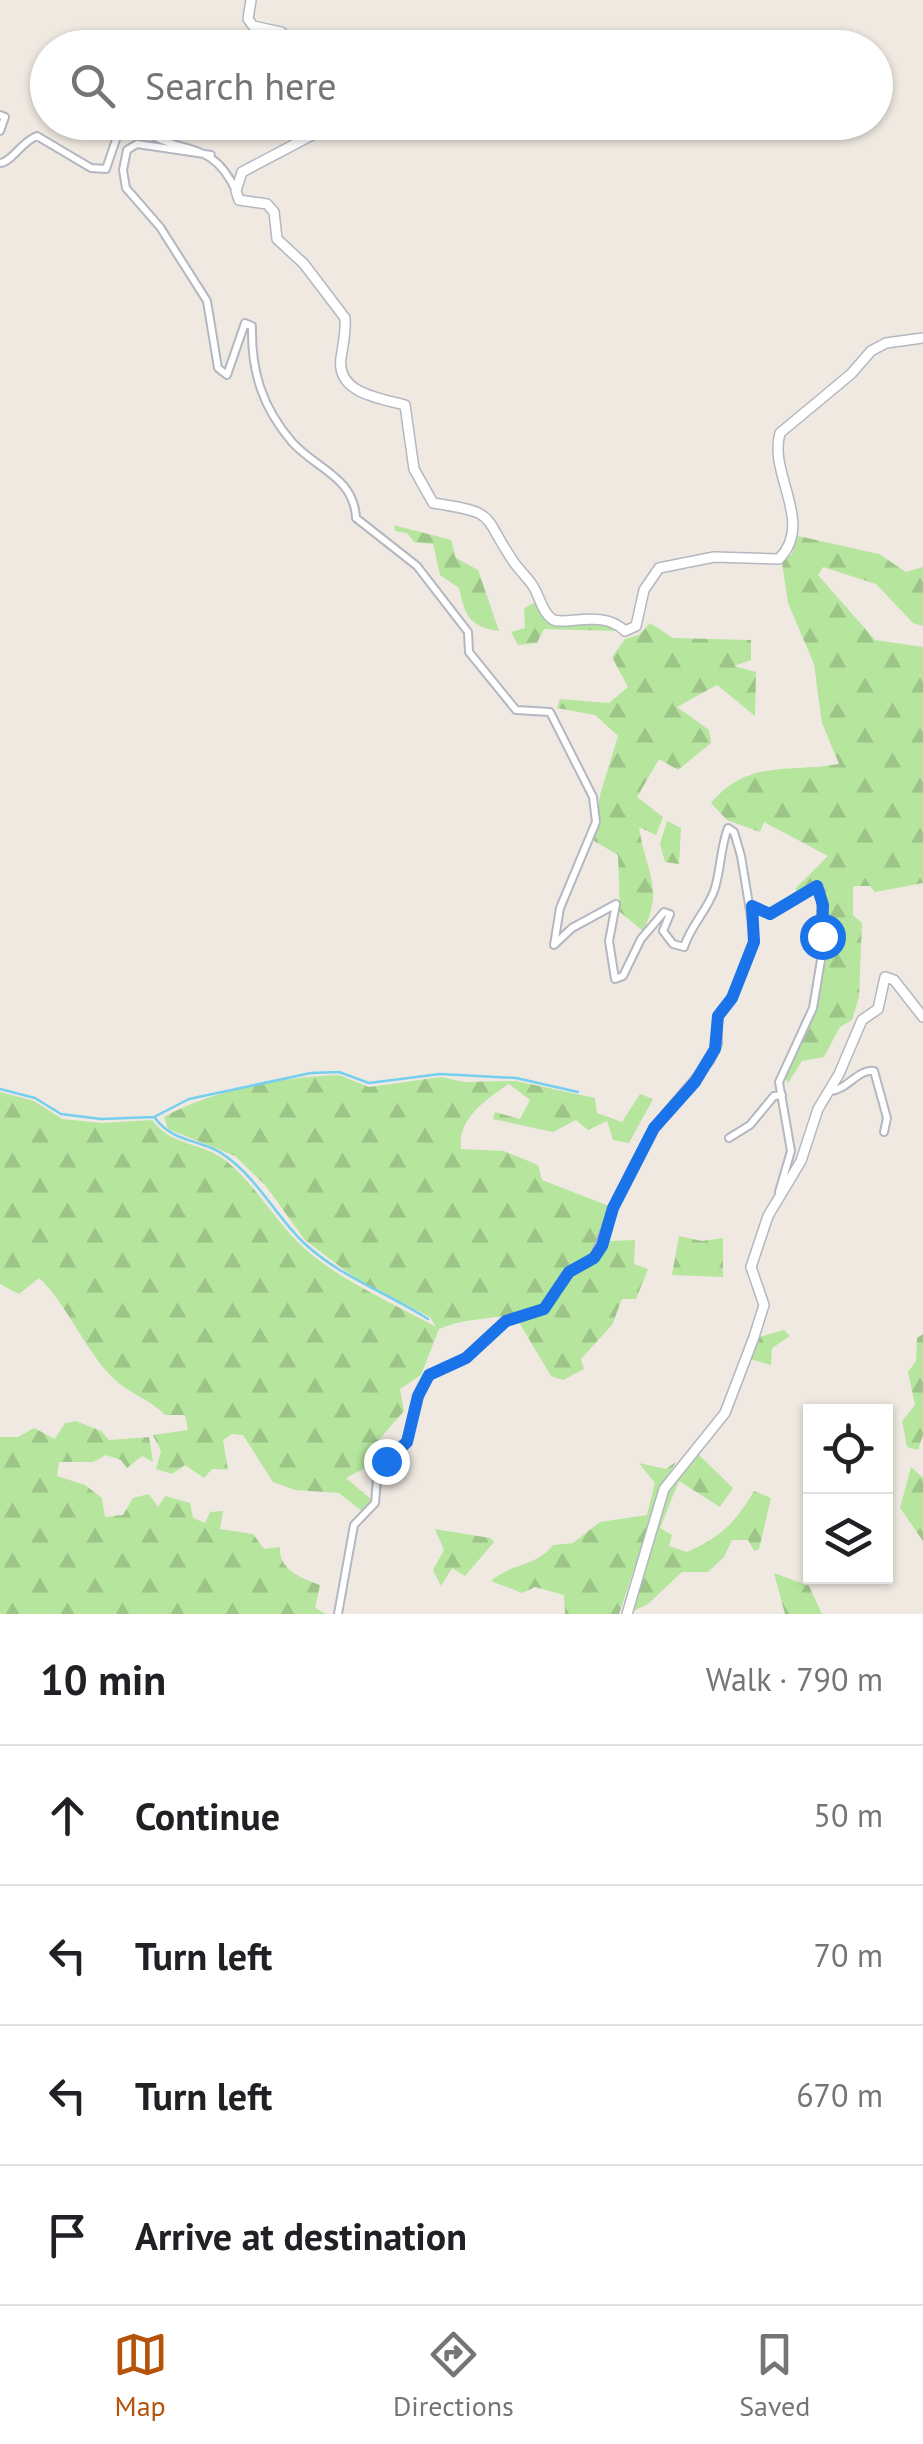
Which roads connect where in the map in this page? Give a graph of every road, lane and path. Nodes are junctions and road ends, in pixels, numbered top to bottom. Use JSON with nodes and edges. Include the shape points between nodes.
{"nodes":[{"id":1,"x":251,"y":0,"type":"edge"},
{"id":2,"x":272,"y":30,"type":"edge"},
{"id":3,"x":0,"y":115,"type":"edge"},
{"id":4,"x":0,"y":131,"type":"edge"},
{"id":5,"x":30,"y":140,"type":"edge"},
{"id":6,"x":45,"y":140,"type":"edge"},
{"id":7,"x":116,"y":140,"type":"edge"},
{"id":8,"x":163,"y":140,"type":"edge"},
{"id":9,"x":300,"y":140,"type":"edge"},
{"id":10,"x":210,"y":155,"type":"junction"},
{"id":11,"x":0,"y":163,"type":"edge"},
{"id":12,"x":236,"y":191,"type":"junction"},
{"id":13,"x":923,"y":338,"type":"edge"},
{"id":14,"x":752,"y":906,"type":"junction"},
{"id":15,"x":923,"y":1017,"type":"edge"},
{"id":16,"x":829,"y":1090,"type":"junction"},
{"id":17,"x":782,"y":1095,"type":"junction"},
{"id":18,"x":884,"y":1132,"type":"dead end"},
{"id":19,"x":730,"y":1138,"type":"dead end"},
{"id":20,"x":775,"y":1204,"type":"junction"},
{"id":21,"x":338,"y":1614,"type":"edge"},
{"id":22,"x":627,"y":1614,"type":"edge"}],
"edges":[{"from":1,"to":2,"type":"street","via":[[248,19]]},
{"from":3,"to":4,"type":"street"},
{"from":5,"to":11,"type":"street"},
{"from":6,"to":7,"type":"street","via":[[91,168],[106,169]]},
{"from":8,"to":10,"type":"street"},
{"from":9,"to":12,"type":"street","via":[[242,172]]},
{"from":10,"to":12,"type":"street"},
{"from":10,"to":14,"type":"street","via":[[136,144],[127,150],[122,170],[126,188],[207,301],[218,368],[227,375],[245,323],[252,326],[260,394],[294,444],[344,484],[356,518],[417,566],[468,632],[469,652],[516,710],[550,712],[593,797],[594,834],[560,908],[554,945],[616,904],[609,934],[615,979],[664,912],[670,914],[663,931],[684,947],[715,888],[728,828],[738,842]]},
{"from":12,"to":13,"type":"street","via":[[239,200],[268,204],[277,238],[346,318],[340,360],[349,385],[405,405],[414,469],[433,503],[462,506],[493,523],[557,622],[590,618],[625,631],[636,626],[650,576],[659,568],[714,557],[779,559],[793,527],[778,468],[780,432],[872,351]]},
{"from":14,"to":17,"type":"street","via":[[770,914],[810,888],[821,890],[820,976],[813,1008],[782,1072]]},
{"from":14,"to":21,"type":"street","via":[[754,942],[718,1016],[715,1049],[654,1128],[594,1258],[569,1272],[544,1309],[506,1321],[486,1344],[424,1383],[407,1442],[386,1461],[375,1503],[354,1525]]},
{"from":15,"to":16,"type":"street","via":[[885,976],[878,1009],[862,1020]]},
{"from":16,"to":18,"type":"street","via":[[874,1071],[887,1118]]},
{"from":16,"to":20,"type":"street","via":[[801,1161]]},
{"from":17,"to":19,"type":"street"},
{"from":17,"to":20,"type":"street","via":[[791,1151]]},
{"from":20,"to":22,"type":"street","via":[[752,1267],[764,1297],[762,1316],[734,1395],[668,1480]]}]}
